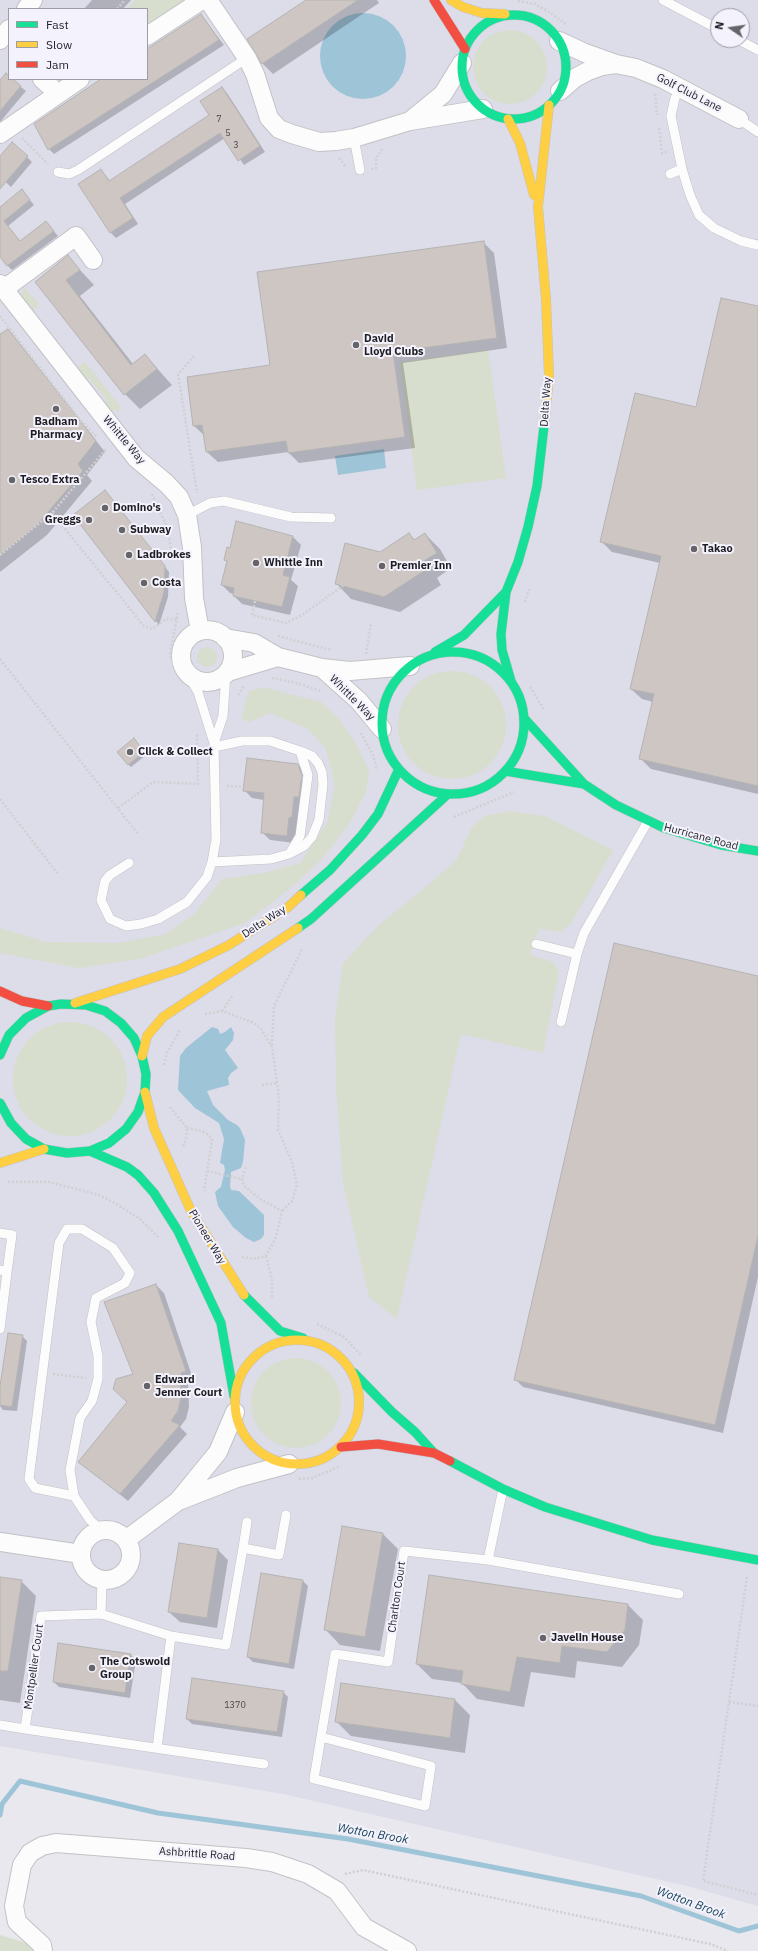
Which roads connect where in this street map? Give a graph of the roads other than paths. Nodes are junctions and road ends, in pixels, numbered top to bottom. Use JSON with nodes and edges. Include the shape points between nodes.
{"nodes":[{"id":1,"x":33,"y":0,"type":"edge"},
{"id":2,"x":202,"y":0,"type":"edge"},
{"id":3,"x":208,"y":0,"type":"edge"},
{"id":4,"x":434,"y":0,"type":"edge"},
{"id":5,"x":451,"y":0,"type":"edge"},
{"id":6,"x":663,"y":0,"type":"edge"},
{"id":7,"x":27,"y":8,"type":"edge"},
{"id":8,"x":520,"y":15,"type":"junction"},
{"id":9,"x":710,"y":25,"type":"edge"},
{"id":10,"x":8,"y":30,"type":"edge"},
{"id":11,"x":148,"y":35,"type":"edge"},
{"id":12,"x":0,"y":41,"type":"edge"},
{"id":13,"x":559,"y":41,"type":"junction"},
{"id":14,"x":8,"y":49,"type":"edge"},
{"id":15,"x":463,"y":56,"type":"junction"},
{"id":16,"x":247,"y":58,"type":"junction"},
{"id":17,"x":616,"y":64,"type":"junction"},
{"id":18,"x":43,"y":80,"type":"edge"},
{"id":19,"x":78,"y":80,"type":"edge"},
{"id":20,"x":680,"y":87,"type":"junction"},
{"id":21,"x":55,"y":95,"type":"junction"},
{"id":22,"x":554,"y":98,"type":"junction"},
{"id":23,"x":483,"y":109,"type":"junction"},
{"id":24,"x":508,"y":119,"type":"junction"},
{"id":25,"x":739,"y":119,"type":"joint"},
{"id":26,"x":410,"y":121,"type":"junction"},
{"id":27,"x":5,"y":130,"type":"edge"},
{"id":28,"x":758,"y":132,"type":"edge"},
{"id":29,"x":354,"y":138,"type":"junction"},
{"id":30,"x":682,"y":169,"type":"junction"},
{"id":31,"x":360,"y":170,"type":"road end"},
{"id":32,"x":58,"y":172,"type":"road end"},
{"id":33,"x":670,"y":174,"type":"dead end"},
{"id":34,"x":538,"y":207,"type":"junction"},
{"id":35,"x":758,"y":245,"type":"edge"},
{"id":36,"x":93,"y":260,"type":"dead end"},
{"id":37,"x":2,"y":287,"type":"edge"},
{"id":38,"x":187,"y":515,"type":"junction"},
{"id":39,"x":332,"y":518,"type":"dead end"},
{"id":40,"x":506,"y":592,"type":"junction"},
{"id":41,"x":200,"y":631,"type":"junction"},
{"id":42,"x":225,"y":638,"type":"junction"},
{"id":43,"x":431,"y":655,"type":"junction"},
{"id":44,"x":278,"y":657,"type":"junction"},
{"id":45,"x":410,"y":666,"type":"junction"},
{"id":46,"x":322,"y":668,"type":"junction"},
{"id":47,"x":227,"y":673,"type":"junction"},
{"id":48,"x":184,"y":676,"type":"junction"},
{"id":49,"x":511,"y":681,"type":"junction"},
{"id":50,"x":524,"y":718,"type":"junction"},
{"id":51,"x":382,"y":729,"type":"junction"},
{"id":52,"x":214,"y":745,"type":"junction"},
{"id":53,"x":300,"y":751,"type":"junction"},
{"id":54,"x":398,"y":769,"type":"junction"},
{"id":55,"x":505,"y":771,"type":"junction"},
{"id":56,"x":584,"y":784,"type":"junction"},
{"id":57,"x":448,"y":794,"type":"junction"},
{"id":58,"x":648,"y":821,"type":"junction"},
{"id":59,"x":758,"y":851,"type":"edge"},
{"id":60,"x":289,"y":854,"type":"junction"},
{"id":61,"x":212,"y":862,"type":"junction"},
{"id":62,"x":129,"y":863,"type":"dead end"},
{"id":63,"x":536,"y":944,"type":"dead end"},
{"id":64,"x":577,"y":954,"type":"junction"},
{"id":65,"x":0,"y":991,"type":"edge"},
{"id":66,"x":74,"y":1003,"type":"junction"},
{"id":67,"x":48,"y":1006,"type":"junction"},
{"id":68,"x":561,"y":1022,"type":"dead end"},
{"id":69,"x":0,"y":1055,"type":"edge"},
{"id":70,"x":142,"y":1056,"type":"junction"},
{"id":71,"x":144,"y":1092,"type":"junction"},
{"id":72,"x":0,"y":1105,"type":"edge"},
{"id":73,"x":44,"y":1149,"type":"junction"},
{"id":74,"x":90,"y":1151,"type":"junction"},
{"id":75,"x":0,"y":1163,"type":"edge"},
{"id":76,"x":0,"y":1233,"type":"edge"},
{"id":77,"x":4,"y":1271,"type":"edge"},
{"id":78,"x":0,"y":1329,"type":"edge"},
{"id":79,"x":318,"y":1343,"type":"junction"},
{"id":80,"x":350,"y":1369,"type":"junction"},
{"id":81,"x":235,"y":1405,"type":"junction"},
{"id":82,"x":341,"y":1447,"type":"junction"},
{"id":83,"x":434,"y":1453,"type":"junction"},
{"id":84,"x":293,"y":1472,"type":"junction"},
{"id":85,"x":503,"y":1489,"type":"junction"},
{"id":86,"x":74,"y":1496,"type":"junction"},
{"id":87,"x":178,"y":1501,"type":"junction"},
{"id":88,"x":286,"y":1515,"type":"dead end"},
{"id":89,"x":247,"y":1522,"type":"dead end"},
{"id":90,"x":101,"y":1530,"type":"junction"},
{"id":91,"x":127,"y":1539,"type":"junction"},
{"id":92,"x":0,"y":1542,"type":"edge"},
{"id":93,"x":243,"y":1548,"type":"junction"},
{"id":94,"x":81,"y":1554,"type":"junction"},
{"id":95,"x":488,"y":1560,"type":"junction"},
{"id":96,"x":754,"y":1560,"type":"edge"},
{"id":97,"x":102,"y":1580,"type":"junction"},
{"id":98,"x":679,"y":1594,"type":"dead end"},
{"id":99,"x":101,"y":1614,"type":"junction"},
{"id":100,"x":171,"y":1636,"type":"junction"},
{"id":101,"x":0,"y":1725,"type":"edge"},
{"id":102,"x":25,"y":1729,"type":"junction"},
{"id":103,"x":321,"y":1737,"type":"junction"},
{"id":104,"x":157,"y":1748,"type":"junction"},
{"id":105,"x":264,"y":1764,"type":"dead end"},
{"id":106,"x":43,"y":1951,"type":"edge"},
{"id":107,"x":407,"y":1951,"type":"edge"}],
"edges":[{"from":1,"to":7,"type":"street"},
{"from":2,"to":11,"type":"street"},
{"from":3,"to":16,"type":"street"},
{"from":4,"to":15,"type":"street"},
{"from":5,"to":8,"type":"street","via":[[482,13]]},
{"from":6,"to":9,"type":"lane"},
{"from":8,"to":13,"type":"street","via":[[535,19],[548,28]]},
{"from":8,"to":15,"type":"street","via":[[506,15],[481,26],[471,37]]},
{"from":10,"to":12,"type":"street"},
{"from":12,"to":14,"type":"street"},
{"from":13,"to":17,"type":"street","name":"Golf Club Lane"},
{"from":13,"to":22,"type":"street","via":[[565,58],[565,75]]},
{"from":15,"to":23,"type":"street","via":[[463,81],[471,96]]},
{"from":15,"to":26,"type":"street","via":[[443,94]]},
{"from":16,"to":29,"type":"street","via":[[270,118],[279,129],[319,142]]},
{"from":16,"to":32,"type":"lane","via":[[78,170],[69,174]]},
{"from":17,"to":20,"type":"street","name":"Golf Club Lane","via":[[636,68]]},
{"from":17,"to":22,"type":"street","name":"Golf Club Lane","via":[[602,66],[575,78]]},
{"from":18,"to":21,"type":"street"},
{"from":19,"to":21,"type":"street"},
{"from":20,"to":25,"type":"street","name":"Golf Club Lane"},
{"from":20,"to":30,"type":"lane","via":[[671,116]]},
{"from":21,"to":27,"type":"street"},
{"from":22,"to":24,"type":"street","via":[[537,113],[523,118]]},
{"from":22,"to":34,"type":"street","name":"Delta Way"},
{"from":23,"to":24,"type":"street"},
{"from":23,"to":26,"type":"street"},
{"from":24,"to":34,"type":"street","name":"Delta Way","via":[[520,143]]},
{"from":25,"to":28,"type":"lane","name":"Golf Club Lane"},
{"from":26,"to":29,"type":"street"},
{"from":29,"to":31,"type":"lane"},
{"from":30,"to":33,"type":"lane"},
{"from":30,"to":35,"type":"lane","via":[[699,215],[714,228],[741,241]]},
{"from":34,"to":40,"type":"street","name":"Delta Way","via":[[546,299],[548,382],[543,440],[528,527]]},
{"from":36,"to":37,"type":"street","name":"Whittle Way","via":[[76,236]]},
{"from":37,"to":38,"type":"street","name":"Whittle Way","via":[[136,458],[179,497]]},
{"from":38,"to":39,"type":"lane","via":[[210,503],[224,501],[291,517]]},
{"from":38,"to":41,"type":"street","name":"Whittle Way","via":[[192,547],[194,598]]},
{"from":40,"to":43,"type":"street","name":"Delta Way","via":[[464,635]]},
{"from":40,"to":49,"type":"street","name":"Delta Way","via":[[501,634],[502,650]]},
{"from":41,"to":42,"type":"street","via":[[214,631]]},
{"from":41,"to":48,"type":"street","via":[[187,639],[183,646]]},
{"from":42,"to":44,"type":"street","name":"Whittle Way","via":[[254,643]]},
{"from":42,"to":47,"type":"street","via":[[233,658]]},
{"from":43,"to":45,"type":"street"},
{"from":43,"to":49,"type":"street","via":[[453,651],[475,655],[495,665]]},
{"from":44,"to":46,"type":"street","name":"Whittle Way"},
{"from":44,"to":47,"type":"street"},
{"from":45,"to":46,"type":"street","name":"Whittle Way","via":[[350,671]]},
{"from":45,"to":51,"type":"street","via":[[393,683],[384,705]]},
{"from":46,"to":51,"type":"street","name":"Whittle Way","via":[[359,701]]},
{"from":47,"to":48,"type":"street","via":[[220,679],[207,682]]},
{"from":47,"to":52,"type":"lane","via":[[223,716]]},
{"from":48,"to":52,"type":"lane","via":[[198,692]]},
{"from":49,"to":50,"type":"street","via":[[520,698]]},
{"from":50,"to":55,"type":"street","via":[[523,737],[516,756]]},
{"from":50,"to":56,"type":"street","name":"Hurricane Road"},
{"from":51,"to":54,"type":"street","via":[[387,750]]},
{"from":52,"to":53,"type":"lane","via":[[242,740],[270,741]]},
{"from":52,"to":61,"type":"lane","via":[[216,840]]},
{"from":53,"to":60,"type":"lane","via":[[308,775],[300,836]]},
{"from":53,"to":60,"type":"lane","via":[[312,756],[318,763],[323,784],[316,829],[304,846]]},
{"from":54,"to":57,"type":"street","via":[[429,790]]},
{"from":54,"to":66,"type":"street","name":"Delta Way","via":[[378,814],[362,835],[330,870],[287,908],[229,945],[180,969]]},
{"from":55,"to":56,"type":"street","name":"Hurricane Road"},
{"from":55,"to":57,"type":"street","via":[[488,784],[468,792]]},
{"from":56,"to":58,"type":"street","name":"Hurricane Road","via":[[616,805]]},
{"from":57,"to":70,"type":"street","via":[[311,919],[163,1017],[147,1036]]},
{"from":58,"to":59,"type":"street","name":"Hurricane Road","via":[[721,845]]},
{"from":58,"to":64,"type":"lane","via":[[584,933]]},
{"from":60,"to":61,"type":"lane","via":[[271,859]]},
{"from":61,"to":62,"type":"lane","via":[[207,877],[187,902],[158,919],[126,926],[110,919],[101,900],[107,878]]},
{"from":63,"to":64,"type":"lane"},
{"from":64,"to":68,"type":"lane"},
{"from":65,"to":67,"type":"street","via":[[22,1001]]},
{"from":66,"to":67,"type":"street"},
{"from":66,"to":70,"type":"street","via":[[105,1011],[122,1023],[134,1038]]},
{"from":67,"to":69,"type":"street","via":[[26,1018],[9,1035]]},
{"from":70,"to":71,"type":"street","via":[[146,1074]]},
{"from":71,"to":74,"type":"street","via":[[138,1112],[126,1129],[109,1143]]},
{"from":71,"to":79,"type":"street","name":"Pioneer Way","via":[[154,1128],[191,1211],[232,1278],[244,1295],[280,1331]]},
{"from":72,"to":73,"type":"street","via":[[11,1124],[26,1138]]},
{"from":73,"to":74,"type":"street","via":[[67,1153]]},
{"from":73,"to":75,"type":"street"},
{"from":74,"to":81,"type":"street","name":"Pioneer Way","via":[[127,1167],[138,1175],[154,1193],[178,1231],[220,1323]]},
{"from":76,"to":77,"type":"lane","via":[[12,1235]]},
{"from":77,"to":78,"type":"lane"},
{"from":79,"to":80,"type":"street","via":[[336,1354]]},
{"from":79,"to":81,"type":"street","via":[[290,1340],[263,1350],[243,1371],[237,1384]]},
{"from":80,"to":82,"type":"street","via":[[357,1384],[359,1406],[351,1433]]},
{"from":80,"to":83,"type":"street"},
{"from":81,"to":84,"type":"street","via":[[242,1431],[254,1447]]},
{"from":81,"to":87,"type":"street","via":[[218,1452]]},
{"from":82,"to":83,"type":"street","via":[[378,1444]]},
{"from":82,"to":84,"type":"street","via":[[317,1461],[303,1464]]},
{"from":83,"to":85,"type":"street"},
{"from":84,"to":87,"type":"street","via":[[237,1478]]},
{"from":85,"to":95,"type":"lane"},
{"from":85,"to":96,"type":"street","via":[[546,1507],[652,1540]]},
{"from":86,"to":86,"type":"lane","via":[[35,1488],[29,1479],[59,1243],[67,1229],[82,1229],[114,1248],[130,1273],[125,1283],[96,1298],[91,1322],[98,1356],[98,1379],[92,1400],[80,1418],[70,1470]]},
{"from":86,"to":90,"type":"lane","via":[[90,1520]]},
{"from":87,"to":91,"type":"street"},
{"from":88,"to":93,"type":"lane","via":[[280,1555]]},
{"from":89,"to":93,"type":"lane","name":"Montpellier Court"},
{"from":90,"to":91,"type":"street","via":[[115,1531]]},
{"from":90,"to":94,"type":"street","via":[[87,1539],[82,1546]]},
{"from":91,"to":97,"type":"street","via":[[132,1553],[128,1568],[117,1578]]},
{"from":92,"to":94,"type":"street"},
{"from":93,"to":100,"type":"lane","name":"Montpellier Court","via":[[226,1645]]},
{"from":94,"to":97,"type":"street","via":[[84,1568],[95,1578]]},
{"from":95,"to":98,"type":"lane"},
{"from":95,"to":103,"type":"lane","name":"Charlton Court","via":[[404,1551],[388,1662],[335,1654]]},
{"from":97,"to":99,"type":"lane"},
{"from":99,"to":100,"type":"lane","name":"Montpellier Court"},
{"from":99,"to":102,"type":"lane","name":"Montpellier Court","via":[[41,1616]]},
{"from":100,"to":104,"type":"lane"},
{"from":101,"to":102,"type":"lane"},
{"from":102,"to":104,"type":"lane"},
{"from":103,"to":103,"type":"lane","name":"Charlton Court","via":[[431,1766],[425,1806],[314,1779]]},
{"from":104,"to":105,"type":"lane"},
{"from":106,"to":107,"type":"street","name":"Ashbrittle Road","via":[[42,1945],[17,1922],[14,1906],[22,1865],[30,1853],[42,1846],[56,1843],[272,1862],[308,1874],[337,1891],[364,1927]]}]}
